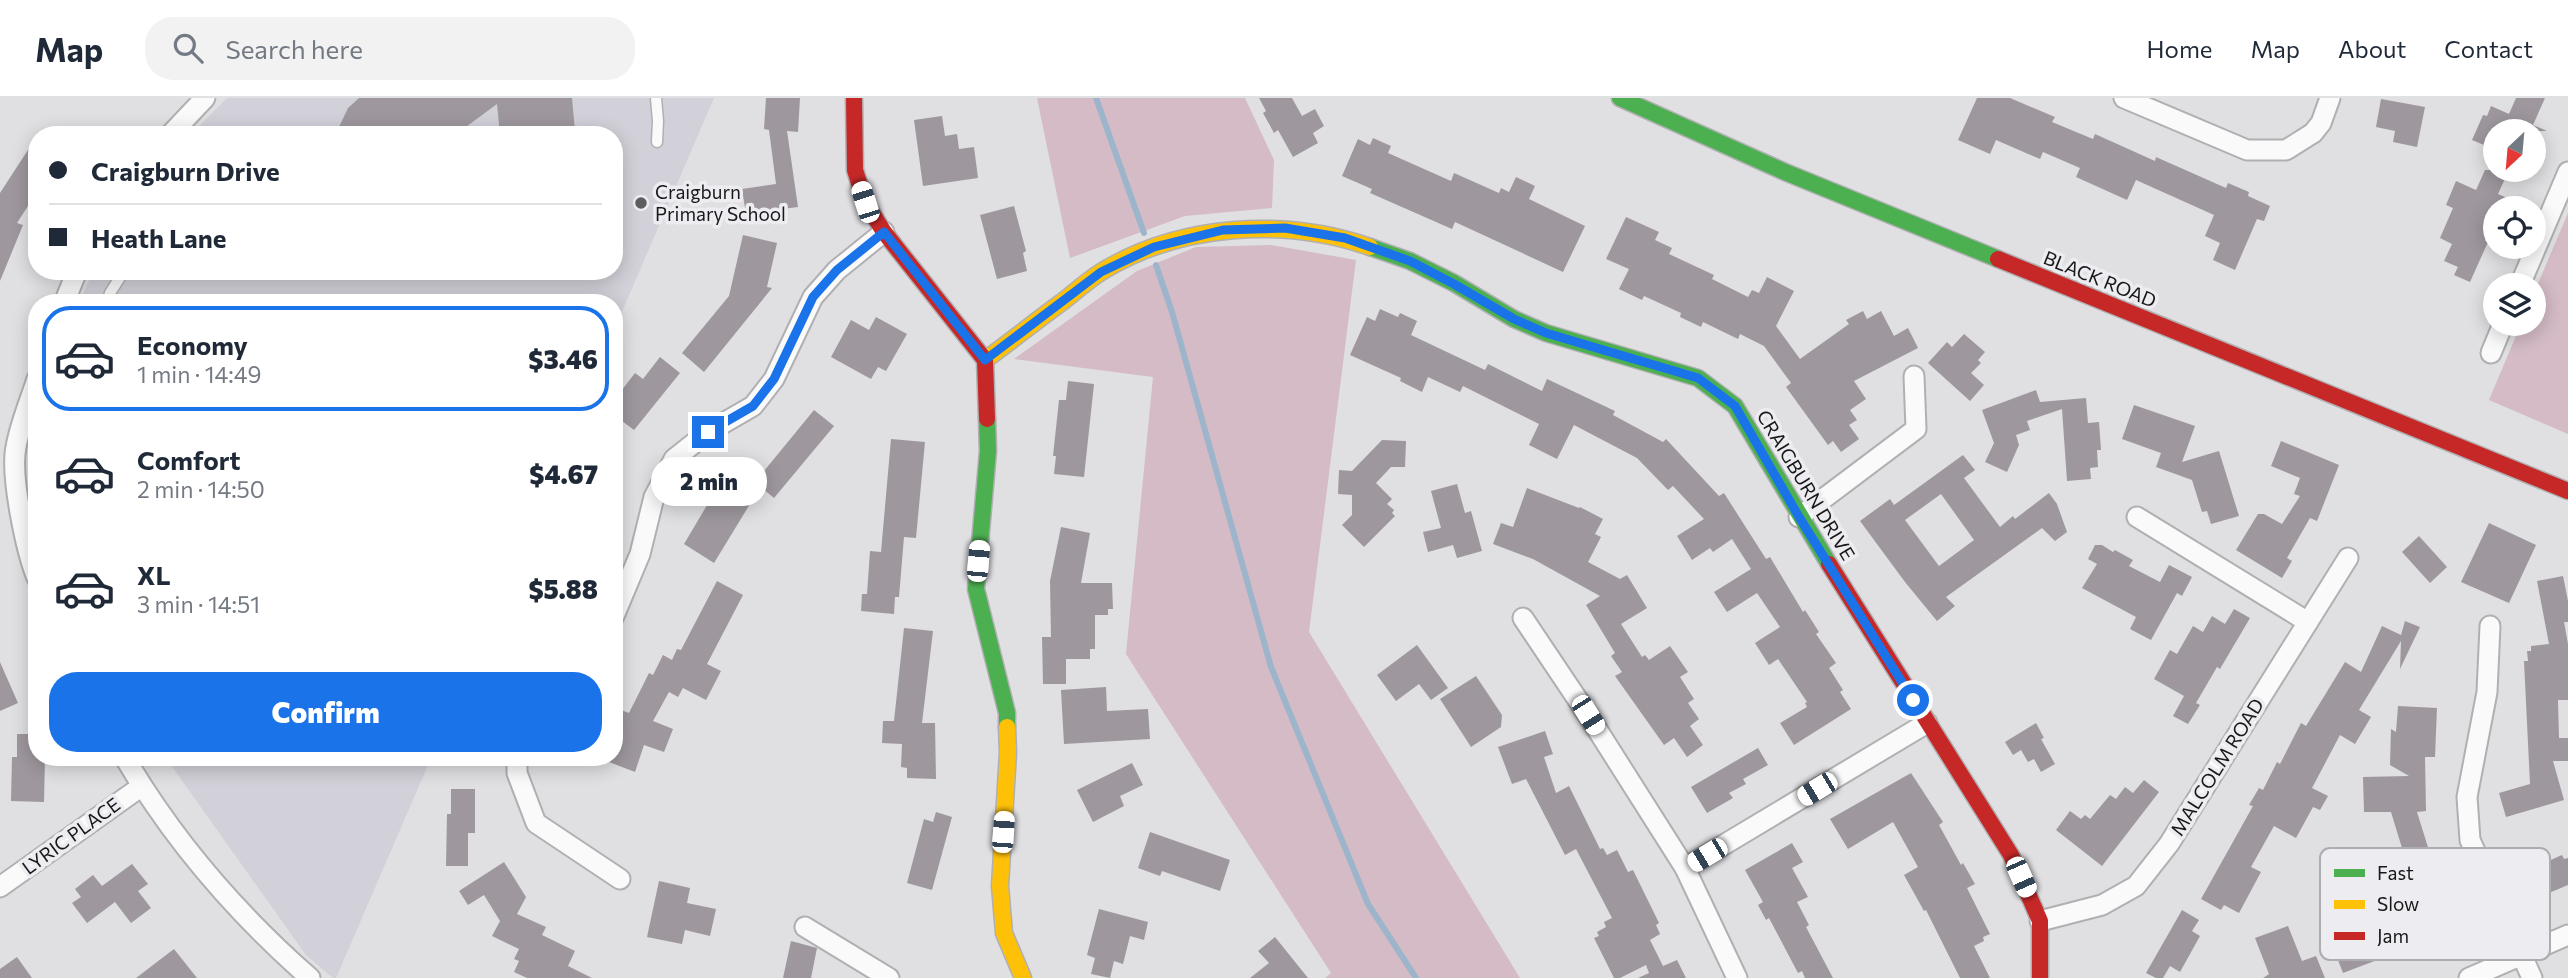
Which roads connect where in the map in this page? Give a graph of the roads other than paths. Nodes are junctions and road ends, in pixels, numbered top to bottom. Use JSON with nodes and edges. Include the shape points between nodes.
{"nodes":[{"id":1,"x":205,"y":98,"type":"edge"},
{"id":2,"x":656,"y":98,"type":"edge"},
{"id":3,"x":854,"y":98,"type":"edge"},
{"id":4,"x":1620,"y":98,"type":"edge"},
{"id":5,"x":2124,"y":98,"type":"edge"},
{"id":6,"x":2330,"y":98,"type":"edge"},
{"id":7,"x":179,"y":126,"type":"edge"},
{"id":8,"x":657,"y":142,"type":"dead end"},
{"id":9,"x":2568,"y":172,"type":"edge"},
{"id":10,"x":884,"y":232,"type":"junction"},
{"id":11,"x":2525,"y":273,"type":"edge"},
{"id":12,"x":2498,"y":336,"type":"edge"},
{"id":13,"x":2491,"y":353,"type":"dead end"},
{"id":14,"x":985,"y":360,"type":"junction"},
{"id":15,"x":1914,"y":376,"type":"dead end"},
{"id":16,"x":28,"y":408,"type":"edge"},
{"id":17,"x":2568,"y":491,"type":"edge"},
{"id":18,"x":1799,"y":517,"type":"junction"},
{"id":19,"x":2137,"y":517,"type":"dead end"},
{"id":20,"x":28,"y":535,"type":"edge"},
{"id":21,"x":2348,"y":558,"type":"dead end"},
{"id":22,"x":623,"y":595,"type":"edge"},
{"id":23,"x":1523,"y":618,"type":"dead end"},
{"id":24,"x":2308,"y":622,"type":"junction"},
{"id":25,"x":2490,"y":626,"type":"dead end"},
{"id":26,"x":1927,"y":723,"type":"junction"},
{"id":27,"x":130,"y":766,"type":"edge"},
{"id":28,"x":517,"y":766,"type":"edge"},
{"id":29,"x":142,"y":786,"type":"junction"},
{"id":30,"x":2474,"y":848,"type":"edge"},
{"id":31,"x":1685,"y":868,"type":"junction"},
{"id":32,"x":621,"y":879,"type":"dead end"},
{"id":33,"x":0,"y":887,"type":"edge"},
{"id":34,"x":2040,"y":921,"type":"junction"},
{"id":35,"x":805,"y":927,"type":"dead end"},
{"id":36,"x":2568,"y":935,"type":"edge"},
{"id":37,"x":2550,"y":943,"type":"edge"},
{"id":38,"x":2510,"y":960,"type":"edge"},
{"id":39,"x":2523,"y":960,"type":"edge"},
{"id":40,"x":310,"y":978,"type":"edge"},
{"id":41,"x":888,"y":978,"type":"edge"},
{"id":42,"x":1023,"y":978,"type":"edge"},
{"id":43,"x":1737,"y":978,"type":"edge"},
{"id":44,"x":2040,"y":978,"type":"edge"},
{"id":45,"x":2469,"y":978,"type":"edge"},
{"id":46,"x":2532,"y":978,"type":"edge"}],
"edges":[{"from":1,"to":7,"type":"street"},
{"from":2,"to":8,"type":"lane"},
{"from":3,"to":10,"type":"street","via":[[855,170],[865,202]]},
{"from":4,"to":17,"type":"street","name":"BLACK ROAD","via":[[1785,172]]},
{"from":5,"to":6,"type":"street","via":[[2248,150],[2286,150],[2314,134]]},
{"from":9,"to":11,"type":"street"},
{"from":10,"to":14,"type":"street"},
{"from":10,"to":22,"type":"street","via":[[837,270],[813,297],[774,379],[753,406],[708,432],[674,460],[654,496],[640,554]]},
{"from":12,"to":13,"type":"street"},
{"from":14,"to":18,"type":"street","name":"CRAIGBURN DRIVE","via":[[1101,272],[1154,247],[1223,230],[1285,228],[1345,238],[1410,261],[1546,333],[1698,378],[1735,406]]},
{"from":14,"to":42,"type":"street","via":[[988,451],[976,589],[1007,713],[1000,886],[1004,933]]},
{"from":15,"to":18,"type":"street","via":[[1916,429]]},
{"from":16,"to":20,"type":"street","via":[[15,449],[18,500]]},
{"from":18,"to":26,"type":"street","name":"CRAIGBURN DRIVE"},
{"from":19,"to":24,"type":"street"},
{"from":21,"to":24,"type":"street","name":"MALCOLM ROAD"},
{"from":23,"to":31,"type":"street"},
{"from":24,"to":34,"type":"street","name":"MALCOLM ROAD","via":[[2168,844],[2136,886],[2102,905]]},
{"from":25,"to":30,"type":"street","via":[[2487,692],[2467,797]]},
{"from":26,"to":31,"type":"street"},
{"from":26,"to":34,"type":"street","name":"CRAIGBURN DRIVE","via":[[2011,855]]},
{"from":27,"to":29,"type":"street"},
{"from":28,"to":32,"type":"street","via":[[536,823]]},
{"from":29,"to":33,"type":"street","name":"LYRIC PLACE"},
{"from":29,"to":40,"type":"street","via":[[173,833],[232,904]]},
{"from":31,"to":43,"type":"street"},
{"from":34,"to":44,"type":"street","name":"CRAIGBURN DRIVE"},
{"from":35,"to":41,"type":"street"},
{"from":36,"to":37,"type":"street"},
{"from":38,"to":45,"type":"street"},
{"from":39,"to":46,"type":"street"}]}
